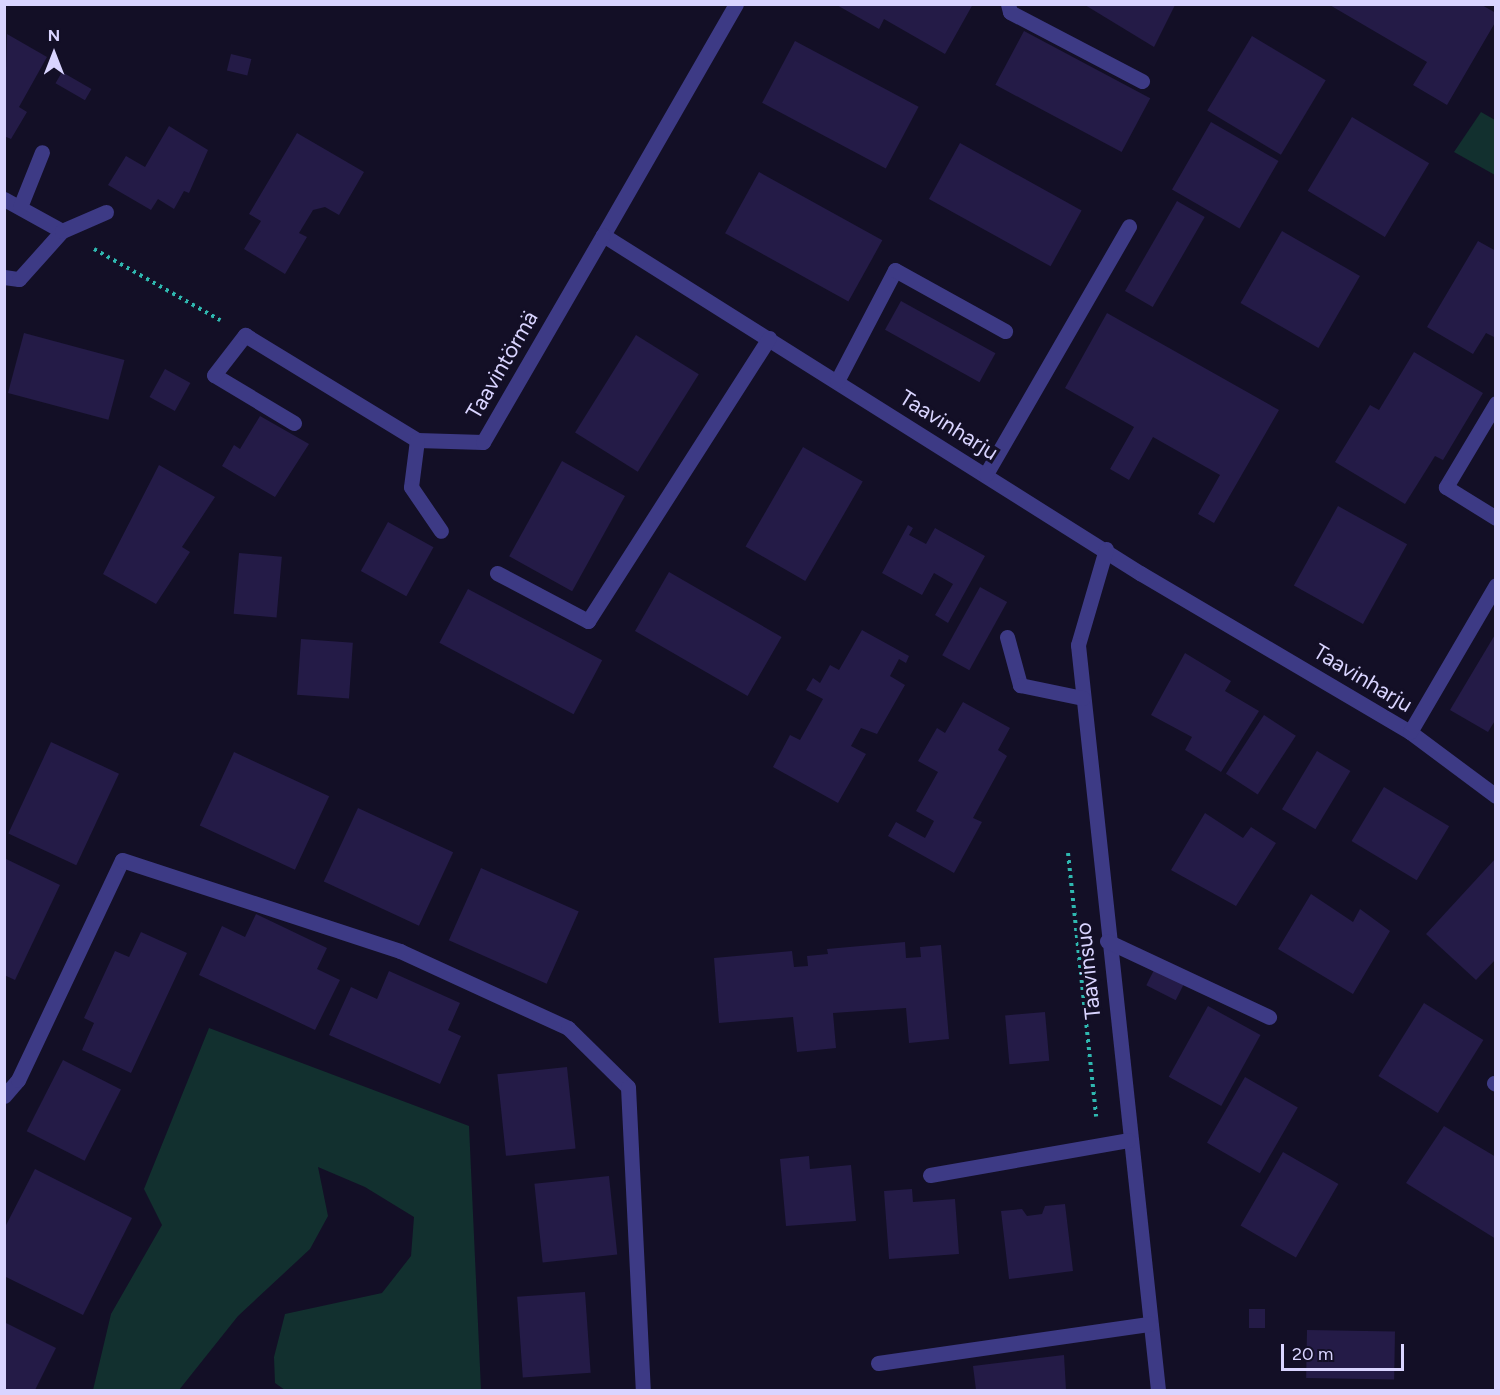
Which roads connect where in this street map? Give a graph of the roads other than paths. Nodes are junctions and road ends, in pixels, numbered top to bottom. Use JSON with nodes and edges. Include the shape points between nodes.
{"nodes":[{"id":1,"x":736,"y":4,"type":"edge"},
{"id":2,"x":1008,"y":4,"type":"edge"},
{"id":3,"x":1142,"y":81,"type":"dead end"},
{"id":4,"x":42,"y":152,"type":"dead end"},
{"id":5,"x":4,"y":199,"type":"edge"},
{"id":6,"x":20,"y":207,"type":"junction"},
{"id":7,"x":106,"y":212,"type":"dead end"},
{"id":8,"x":1129,"y":226,"type":"dead end"},
{"id":9,"x":62,"y":231,"type":"junction"},
{"id":10,"x":603,"y":235,"type":"junction"},
{"id":11,"x":4,"y":277,"type":"edge"},
{"id":12,"x":1005,"y":331,"type":"dead end"},
{"id":13,"x":768,"y":338,"type":"junction"},
{"id":14,"x":837,"y":381,"type":"junction"},
{"id":15,"x":1496,"y":403,"type":"edge"},
{"id":16,"x":294,"y":423,"type":"dead end"},
{"id":17,"x":417,"y":440,"type":"junction"},
{"id":18,"x":986,"y":474,"type":"junction"},
{"id":19,"x":1496,"y":518,"type":"edge"},
{"id":20,"x":441,"y":531,"type":"dead end"},
{"id":21,"x":1106,"y":549,"type":"junction"},
{"id":22,"x":497,"y":573,"type":"dead end"},
{"id":23,"x":1496,"y":585,"type":"edge"},
{"id":24,"x":1007,"y":637,"type":"dead end"},
{"id":25,"x":1083,"y":698,"type":"junction"},
{"id":26,"x":1410,"y":732,"type":"junction"},
{"id":27,"x":1496,"y":796,"type":"edge"},
{"id":28,"x":1107,"y":941,"type":"junction"},
{"id":29,"x":1269,"y":1017,"type":"dead end"},
{"id":30,"x":4,"y":1096,"type":"edge"},
{"id":31,"x":1128,"y":1140,"type":"junction"},
{"id":32,"x":930,"y":1175,"type":"dead end"},
{"id":33,"x":1150,"y":1324,"type":"junction"},
{"id":34,"x":878,"y":1363,"type":"dead end"},
{"id":35,"x":643,"y":1390,"type":"edge"},
{"id":36,"x":1158,"y":1390,"type":"edge"}],
"edges":[{"from":1,"to":10,"type":"street"},
{"from":2,"to":3,"type":"street","via":[[1010,12]]},
{"from":4,"to":6,"type":"street"},
{"from":5,"to":6,"type":"street"},
{"from":6,"to":9,"type":"street"},
{"from":7,"to":9,"type":"street"},
{"from":8,"to":18,"type":"street"},
{"from":9,"to":11,"type":"street","via":[[19,279]]},
{"from":10,"to":13,"type":"street","name":"Taavinharju"},
{"from":10,"to":17,"type":"street","name":"Taavintörmä","via":[[483,442]]},
{"from":12,"to":14,"type":"street","via":[[895,270]]},
{"from":13,"to":14,"type":"street","name":"Taavinharju"},
{"from":13,"to":22,"type":"street","via":[[588,621]]},
{"from":14,"to":18,"type":"street","name":"Taavinharju"},
{"from":15,"to":19,"type":"street","via":[[1446,487]]},
{"from":16,"to":17,"type":"street","name":"Taavintörmä","via":[[214,375],[245,335]]},
{"from":17,"to":20,"type":"street","via":[[411,487]]},
{"from":18,"to":21,"type":"street","name":"Taavinharju"},
{"from":21,"to":25,"type":"street","name":"Taavinsuo","via":[[1078,645]]},
{"from":21,"to":26,"type":"street","name":"Taavinharju"},
{"from":23,"to":26,"type":"street"},
{"from":24,"to":25,"type":"street","via":[[1020,685]]},
{"from":25,"to":28,"type":"street","name":"Taavinsuo"},
{"from":26,"to":27,"type":"street","name":"Taavinharju"},
{"from":28,"to":29,"type":"street"},
{"from":28,"to":31,"type":"street","name":"Taavinsuo"},
{"from":30,"to":35,"type":"street","via":[[18,1080],[122,860],[400,951],[568,1028],[628,1087]]},
{"from":31,"to":32,"type":"street"},
{"from":31,"to":33,"type":"street","name":"Taavinsuo"},
{"from":33,"to":34,"type":"street"},
{"from":33,"to":36,"type":"street","name":"Taavinsuo"}]}
